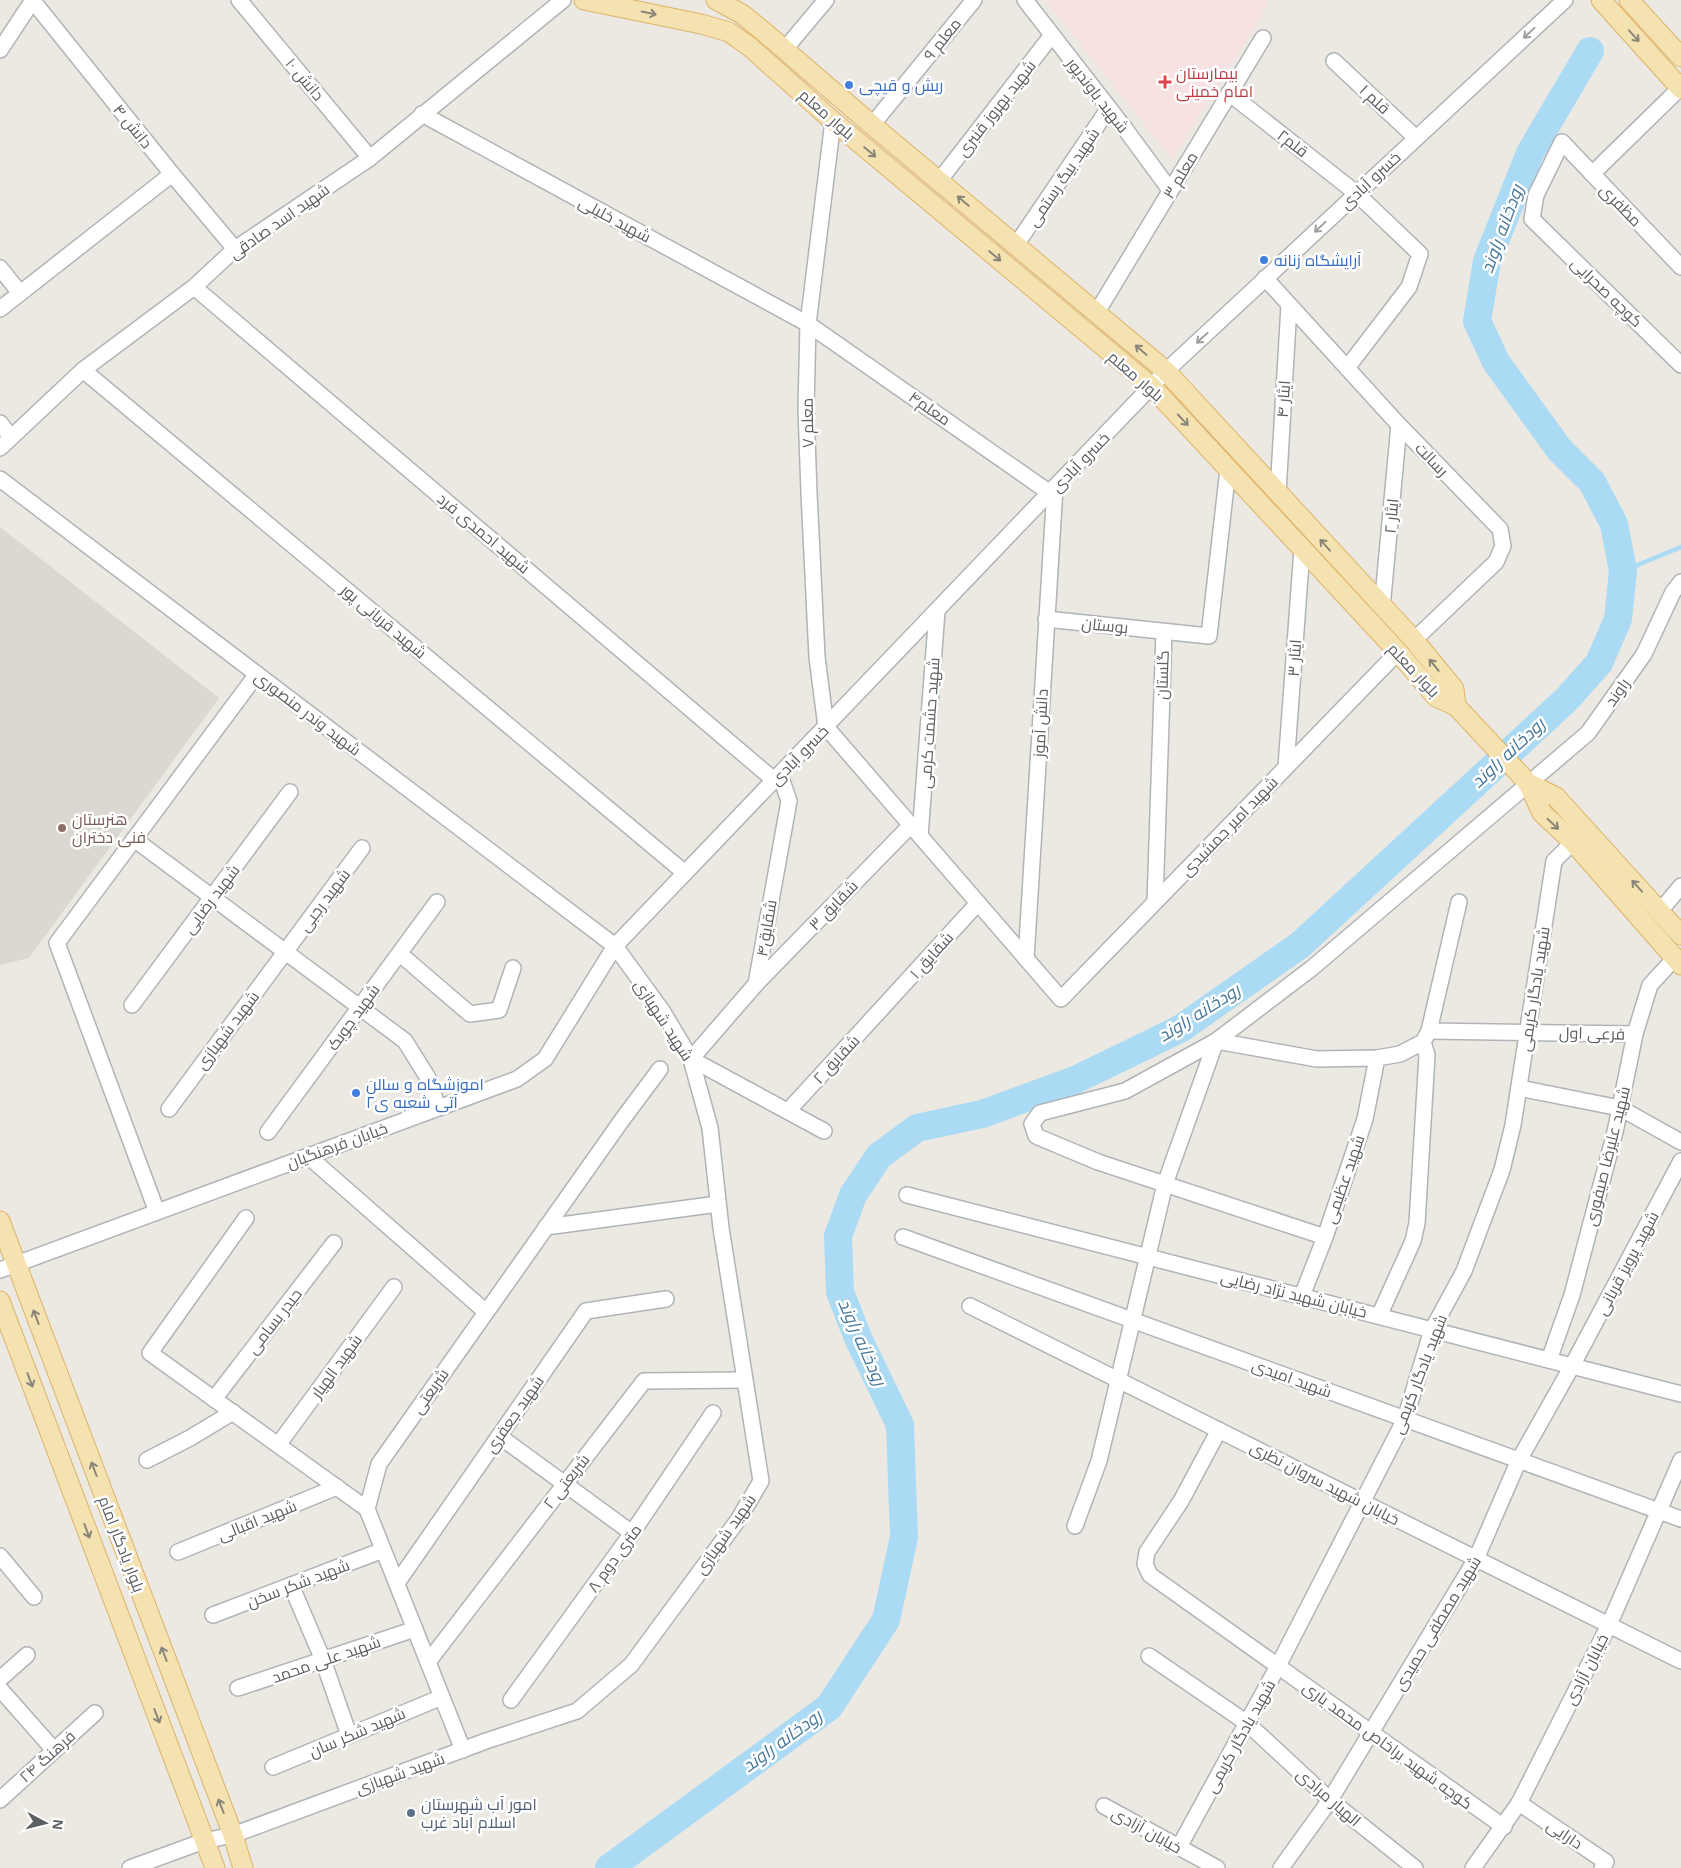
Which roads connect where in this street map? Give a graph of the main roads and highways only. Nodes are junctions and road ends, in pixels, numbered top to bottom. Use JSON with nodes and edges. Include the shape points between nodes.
{"nodes":[{"id":1,"x":584,"y":0,"type":"edge"},
{"id":2,"x":716,"y":0,"type":"edge"},
{"id":3,"x":1601,"y":0,"type":"edge"},
{"id":4,"x":1629,"y":0,"type":"edge"},
{"id":5,"x":1681,"y":57,"type":"edge"},
{"id":6,"x":1680,"y":88,"type":"edge"},
{"id":7,"x":1456,"y":706,"type":"junction"},
{"id":8,"x":1528,"y":783,"type":"junction"},
{"id":9,"x":1681,"y":935,"type":"edge"},
{"id":10,"x":1678,"y":962,"type":"edge"},
{"id":11,"x":0,"y":1221,"type":"edge"},
{"id":12,"x":8,"y":1267,"type":"edge"},
{"id":13,"x":0,"y":1301,"type":"edge"},
{"id":14,"x":215,"y":1868,"type":"edge"},
{"id":15,"x":244,"y":1868,"type":"edge"}],
"edges":[{"from":1,"to":7,"type":"main road","name":"بلوار معلم","one_way":true,"via":[[729,32],[776,68],[833,121],[1152,387],[1436,696]]},
{"from":7,"to":2,"type":"main road","name":"بلوار معلم","one_way":true,"via":[[1454,689],[1414,640],[1166,371],[785,49],[742,14]]},
{"from":3,"to":6,"type":"main road","one_way":true},
{"from":4,"to":5,"type":"main road"},
{"from":7,"to":8,"type":"main road"},
{"from":9,"to":8,"type":"main road","one_way":true,"via":[[1556,797]]},
{"from":8,"to":10,"type":"main road","one_way":true,"via":[[1542,814],[1573,842]]},
{"from":11,"to":12,"type":"main road","name":"بلوار یادگار امام"},
{"from":15,"to":12,"type":"main road","name":"بلوار یادگار امام","one_way":true},
{"from":13,"to":14,"type":"main road","name":"بلوار یادگار امام","one_way":true}]}
